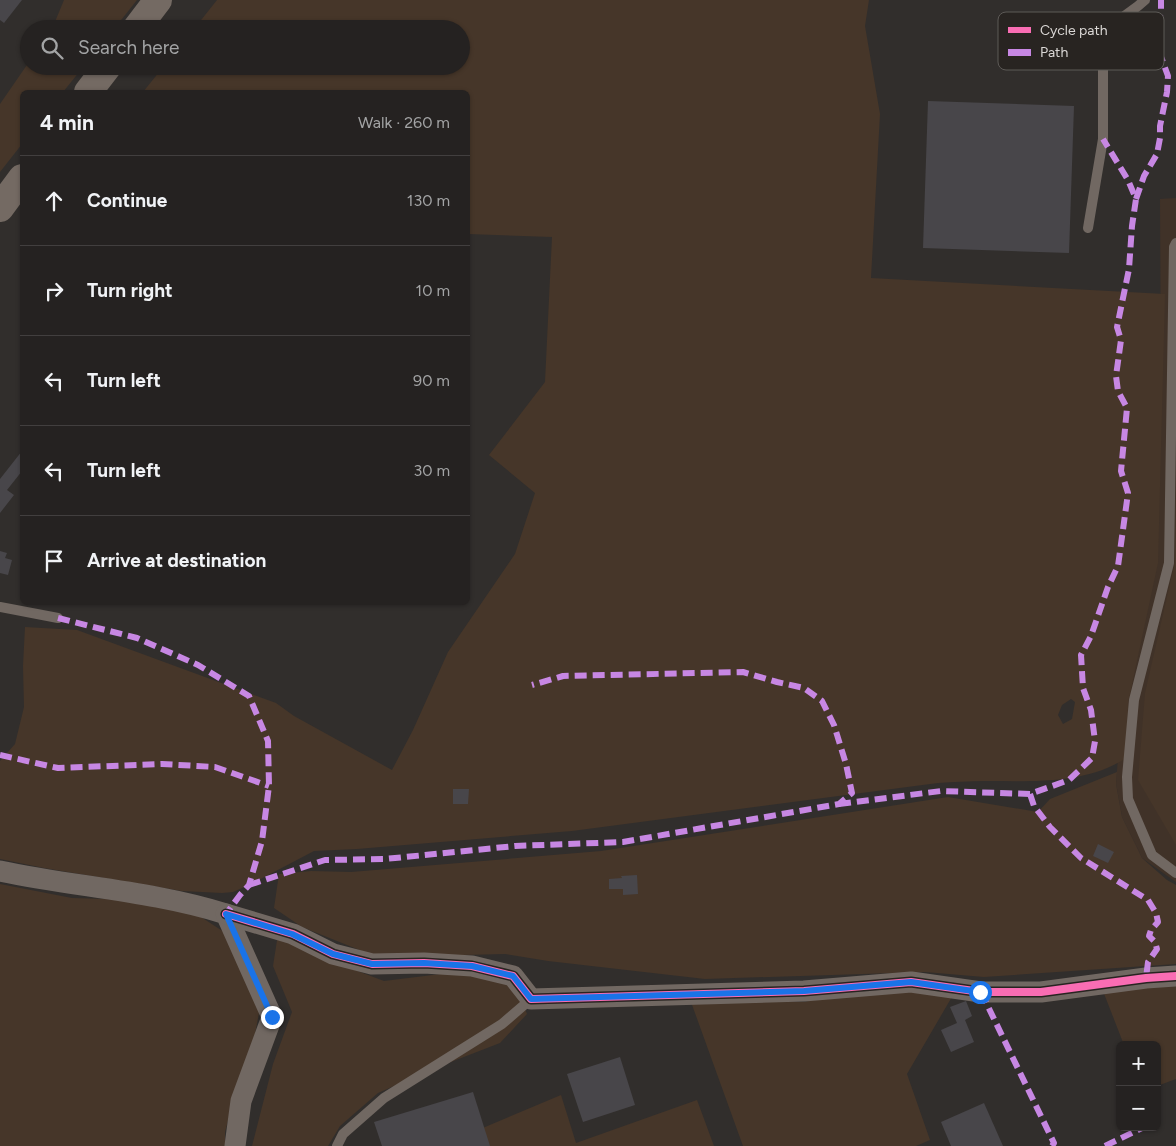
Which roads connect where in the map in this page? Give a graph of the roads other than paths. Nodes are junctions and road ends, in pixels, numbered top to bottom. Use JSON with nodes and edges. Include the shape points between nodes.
{"nodes":[{"id":1,"x":158,"y":0,"type":"edge"},
{"id":2,"x":1145,"y":0,"type":"edge"},
{"id":3,"x":1130,"y":12,"type":"edge"},
{"id":4,"x":143,"y":20,"type":"edge"},
{"id":5,"x":1104,"y":70,"type":"edge"},
{"id":6,"x":101,"y":75,"type":"edge"},
{"id":7,"x":90,"y":90,"type":"edge"},
{"id":8,"x":20,"y":181,"type":"edge"},
{"id":9,"x":0,"y":208,"type":"edge"},
{"id":10,"x":1088,"y":228,"type":"dead end"},
{"id":11,"x":1176,"y":243,"type":"edge"},
{"id":12,"x":0,"y":607,"type":"edge"},
{"id":13,"x":58,"y":618,"type":"dead end"},
{"id":14,"x":0,"y":871,"type":"edge"},
{"id":15,"x":1176,"y":873,"type":"edge"},
{"id":16,"x":226,"y":914,"type":"junction"},
{"id":17,"x":1176,"y":976,"type":"edge"},
{"id":18,"x":531,"y":999,"type":"junction"},
{"id":19,"x":235,"y":1146,"type":"edge"},
{"id":20,"x":337,"y":1146,"type":"edge"}],
"edges":[{"from":1,"to":4,"type":"main road"},
{"from":2,"to":3,"type":"lane"},
{"from":5,"to":10,"type":"lane","via":[[1104,139]]},
{"from":6,"to":7,"type":"main road"},
{"from":8,"to":9,"type":"main road"},
{"from":11,"to":15,"type":"lane","via":[[1169,563],[1134,700],[1127,777],[1128,798],[1152,855]]},
{"from":12,"to":13,"type":"lane"},
{"from":14,"to":16,"type":"street","via":[[175,901]]},
{"from":16,"to":18,"type":"street","via":[[292,934],[333,954],[372,964],[472,966],[513,976]]},
{"from":16,"to":19,"type":"street","via":[[272,1017],[242,1101]]},
{"from":17,"to":18,"type":"street","via":[[1041,992],[980,992],[911,982],[804,991]]},
{"from":18,"to":20,"type":"lane","via":[[502,1024],[384,1098],[343,1134]]}]}
